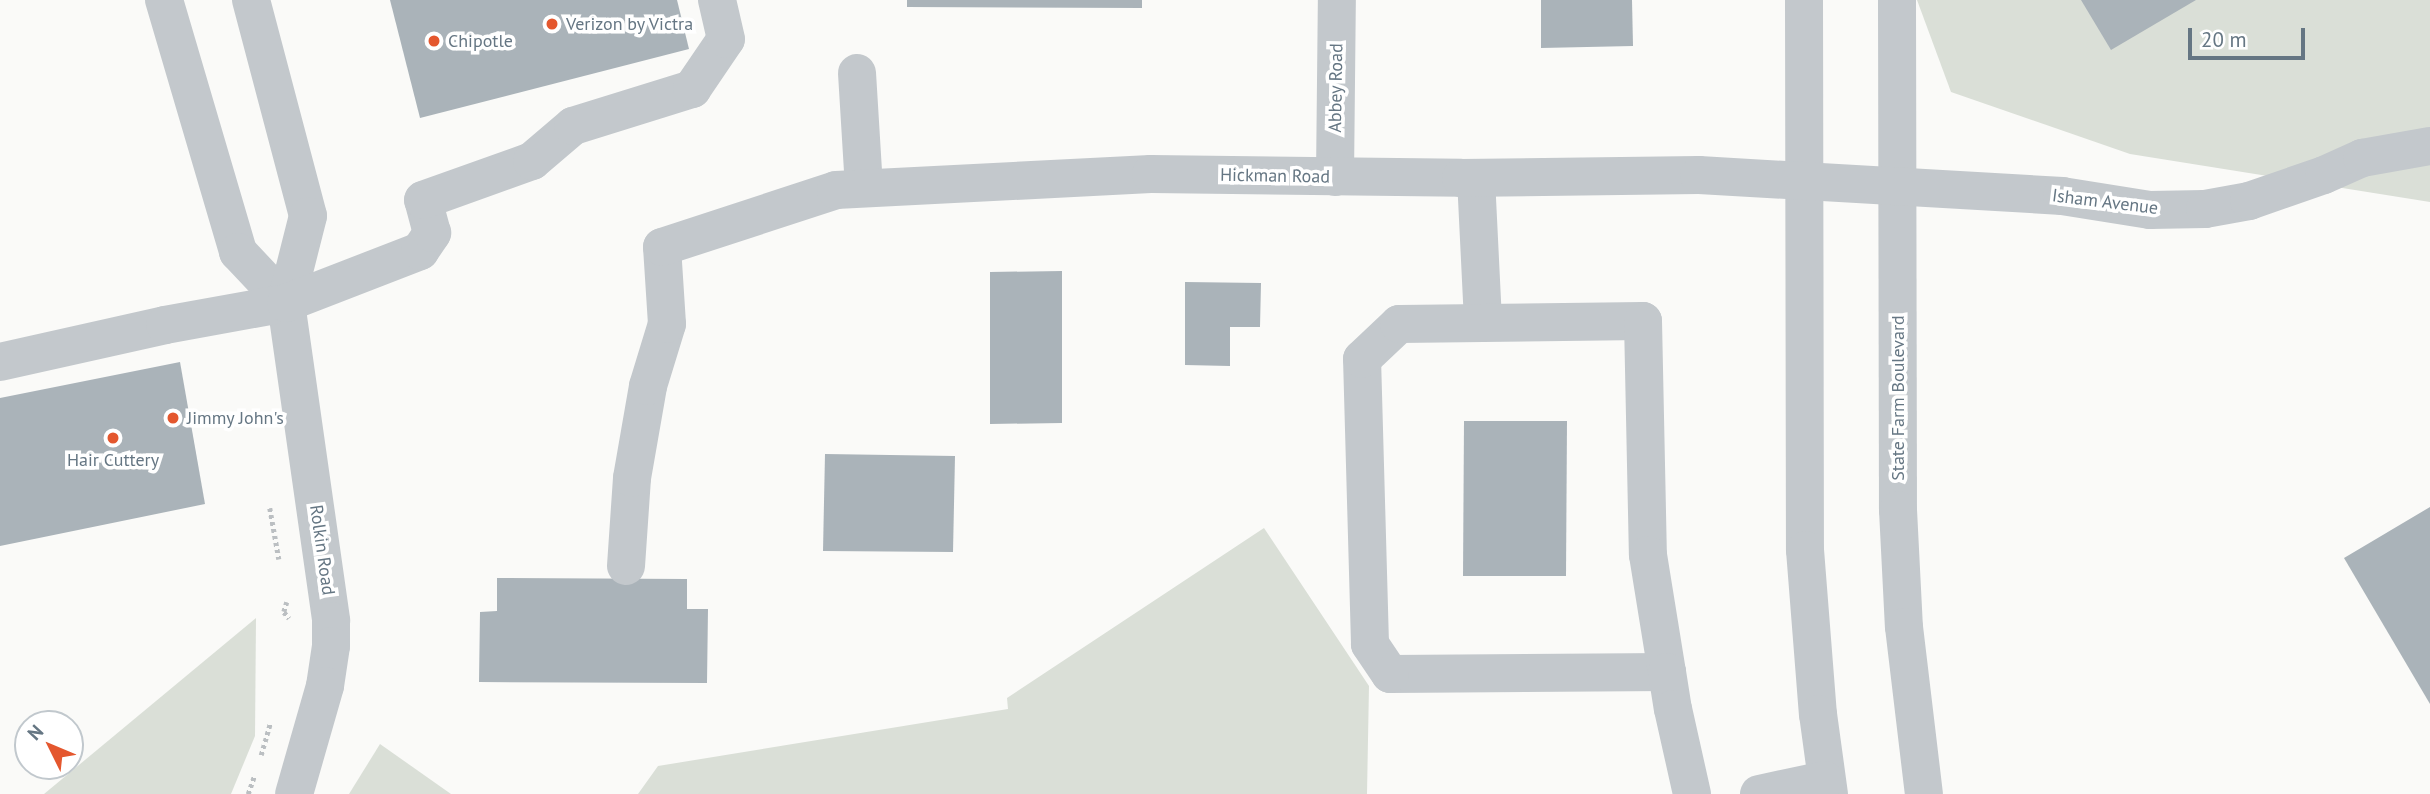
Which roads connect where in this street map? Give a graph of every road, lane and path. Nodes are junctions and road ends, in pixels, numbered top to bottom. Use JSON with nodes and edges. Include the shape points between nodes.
{"nodes":[{"id":1,"x":164,"y":0,"type":"edge"},
{"id":2,"x":251,"y":0,"type":"edge"},
{"id":3,"x":716,"y":0,"type":"edge"},
{"id":4,"x":1336,"y":0,"type":"edge"},
{"id":5,"x":1804,"y":0,"type":"edge"},
{"id":6,"x":1897,"y":0,"type":"edge"},
{"id":7,"x":857,"y":73,"type":"dead end"},
{"id":8,"x":2430,"y":146,"type":"edge"},
{"id":9,"x":1335,"y":177,"type":"junction"},
{"id":10,"x":1476,"y":178,"type":"junction"},
{"id":11,"x":1803,"y":180,"type":"junction"},
{"id":12,"x":1897,"y":184,"type":"junction"},
{"id":13,"x":864,"y":188,"type":"junction"},
{"id":14,"x":286,"y":303,"type":"junction"},
{"id":15,"x":1483,"y":323,"type":"junction"},
{"id":16,"x":0,"y":362,"type":"edge"},
{"id":17,"x":626,"y":566,"type":"dead end"},
{"id":18,"x":287,"y":602,"type":"dead end"},
{"id":19,"x":293,"y":622,"type":"dead end"},
{"id":20,"x":1667,"y":672,"type":"junction"},
{"id":21,"x":272,"y":716,"type":"dead end"},
{"id":22,"x":1827,"y":787,"type":"edge"},
{"id":23,"x":248,"y":794,"type":"edge"},
{"id":24,"x":294,"y":794,"type":"edge"},
{"id":25,"x":1692,"y":794,"type":"edge"},
{"id":26,"x":1759,"y":794,"type":"edge"},
{"id":27,"x":1924,"y":794,"type":"edge"}],
"edges":[{"from":1,"to":14,"type":"street","via":[[238,252]]},
{"from":2,"to":14,"type":"street","name":"Rolkin Road","via":[[308,216]]},
{"from":3,"to":14,"type":"street","via":[[726,40],[692,89],[573,126],[532,161],[423,200],[432,233],[419,250]]},
{"from":4,"to":9,"type":"street","name":"Abbey Road"},
{"from":5,"to":11,"type":"street"},
{"from":6,"to":12,"type":"street","name":"State Farm Boulevard"},
{"from":7,"to":13,"type":"street"},
{"from":8,"to":12,"type":"street","name":"Isham Avenue","via":[[2362,158],[2249,201],[2205,209],[2150,210],[2062,196]]},
{"from":9,"to":10,"type":"street","name":"Hickman Road"},
{"from":9,"to":13,"type":"street","name":"Hickman Road","via":[[1151,174]]},
{"from":10,"to":11,"type":"street","name":"Hickman Road","via":[[1699,175]]},
{"from":10,"to":15,"type":"street"},
{"from":11,"to":12,"type":"street","name":"Hickman Road"},
{"from":11,"to":22,"type":"street","via":[[1805,550]]},
{"from":12,"to":27,"type":"street","name":"State Farm Boulevard","via":[[1898,523],[1904,627]]},
{"from":13,"to":17,"type":"street","name":"Hickman Road","via":[[836,190],[791,203],[662,247],[667,324],[648,386],[636,452]]},
{"from":14,"to":16,"type":"street"},
{"from":14,"to":24,"type":"street","name":"Rolkin Road","via":[[331,621],[325,686]]},
{"from":15,"to":20,"type":"street","via":[[1643,321],[1648,555]]},
{"from":15,"to":20,"type":"street","via":[[1399,324],[1362,359],[1370,644],[1390,674]]},
{"from":18,"to":19,"type":"path","via":[[284,612]]},
{"from":20,"to":25,"type":"street"},
{"from":21,"to":23,"type":"path"},
{"from":22,"to":26,"type":"street"}]}
